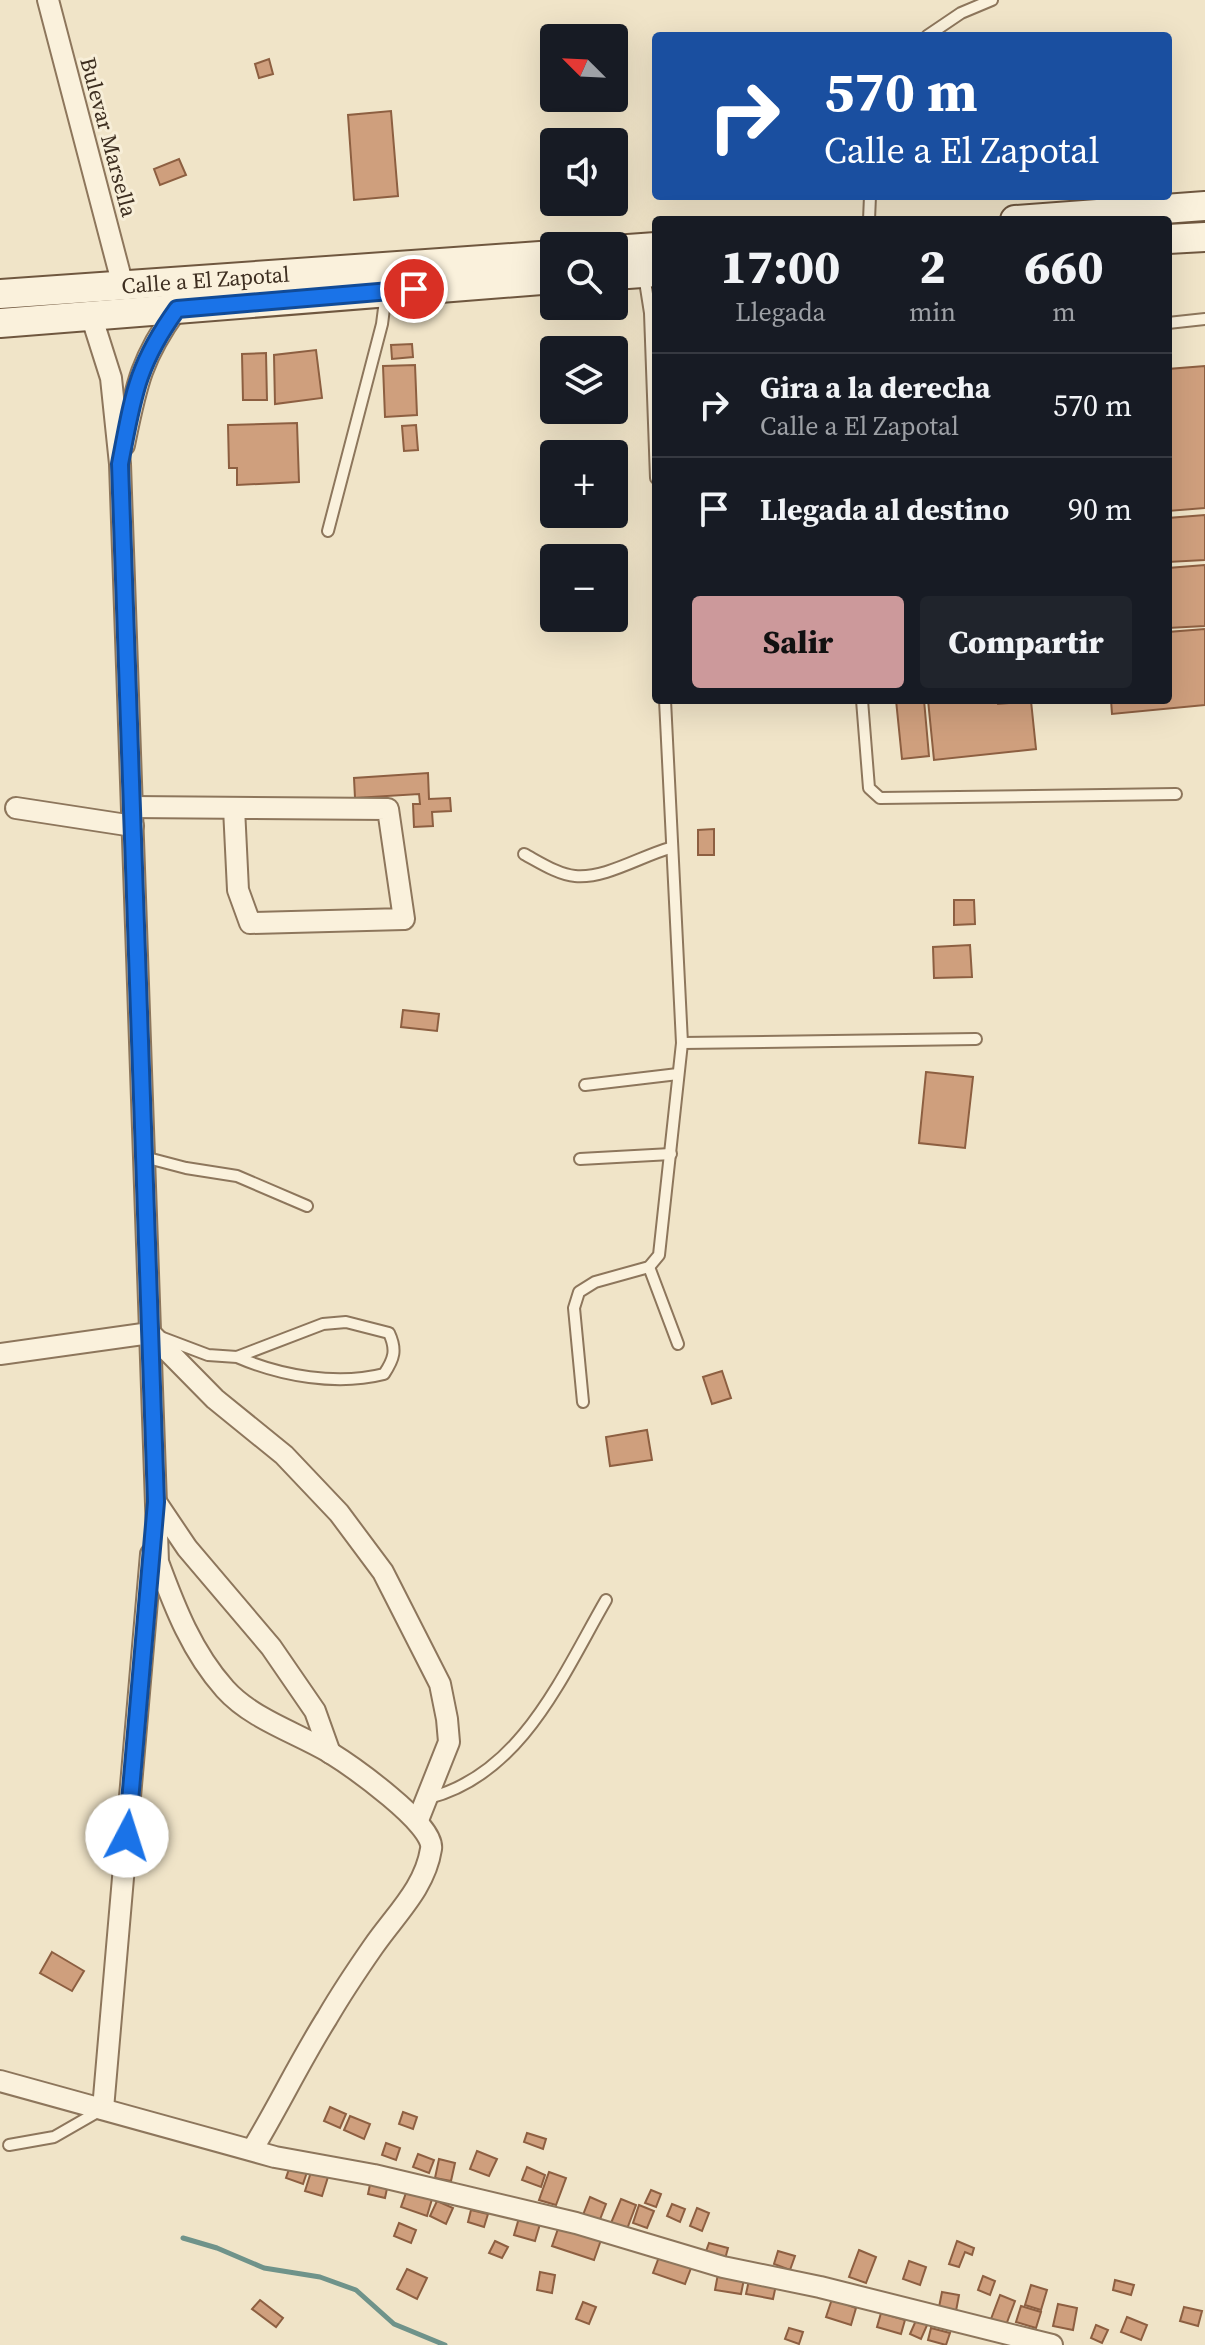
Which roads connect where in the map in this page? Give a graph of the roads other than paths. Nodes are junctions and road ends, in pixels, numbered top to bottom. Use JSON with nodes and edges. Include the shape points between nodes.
{"nodes":[{"id":1,"x":48,"y":0,"type":"edge"},
{"id":2,"x":992,"y":0,"type":"edge"},
{"id":3,"x":933,"y":32,"type":"edge"},
{"id":4,"x":1205,"y":206,"type":"edge"},
{"id":5,"x":1069,"y":216,"type":"edge"},
{"id":6,"x":1205,"y":237,"type":"edge"},
{"id":7,"x":1172,"y":239,"type":"edge"},
{"id":8,"x":652,"y":247,"type":"edge"},
{"id":9,"x":628,"y":249,"type":"edge"},
{"id":10,"x":540,"y":256,"type":"edge"},
{"id":11,"x":650,"y":272,"type":"edge"},
{"id":12,"x":628,"y":274,"type":"edge"},
{"id":13,"x":540,"y":280,"type":"edge"},
{"id":14,"x":123,"y":286,"type":"junction"},
{"id":15,"x":386,"y":291,"type":"junction"},
{"id":16,"x":0,"y":294,"type":"edge"},
{"id":17,"x":177,"y":309,"type":"junction"},
{"id":18,"x":91,"y":315,"type":"junction"},
{"id":19,"x":1205,"y":319,"type":"edge"},
{"id":20,"x":0,"y":323,"type":"edge"},
{"id":21,"x":1172,"y":323,"type":"edge"},
{"id":22,"x":652,"y":368,"type":"edge"},
{"id":23,"x":120,"y":464,"type":"junction"},
{"id":24,"x":328,"y":531,"type":"dead end"},
{"id":25,"x":665,"y":704,"type":"edge"},
{"id":26,"x":862,"y":704,"type":"edge"},
{"id":27,"x":1176,"y":794,"type":"dead end"},
{"id":28,"x":16,"y":808,"type":"dead end"},
{"id":29,"x":234,"y":808,"type":"junction"},
{"id":30,"x":132,"y":816,"type":"junction"},
{"id":31,"x":670,"y":848,"type":"junction"},
{"id":32,"x":524,"y":854,"type":"dead end"},
{"id":33,"x":976,"y":1039,"type":"dead end"},
{"id":34,"x":682,"y":1043,"type":"junction"},
{"id":35,"x":678,"y":1074,"type":"junction"},
{"id":36,"x":585,"y":1085,"type":"dead end"},
{"id":37,"x":671,"y":1154,"type":"junction"},
{"id":38,"x":144,"y":1157,"type":"junction"},
{"id":39,"x":580,"y":1159,"type":"dead end"},
{"id":40,"x":307,"y":1206,"type":"dead end"},
{"id":41,"x":649,"y":1267,"type":"junction"},
{"id":42,"x":150,"y":1333,"type":"junction"},
{"id":43,"x":678,"y":1344,"type":"dead end"},
{"id":44,"x":0,"y":1354,"type":"edge"},
{"id":45,"x":237,"y":1357,"type":"junction"},
{"id":46,"x":583,"y":1402,"type":"dead end"},
{"id":47,"x":156,"y":1502,"type":"junction"},
{"id":48,"x":606,"y":1600,"type":"dead end"},
{"id":49,"x":330,"y":1753,"type":"junction"},
{"id":50,"x":429,"y":1798,"type":"junction"},
{"id":51,"x":418,"y":1820,"type":"junction"},
{"id":52,"x":0,"y":2081,"type":"edge"},
{"id":53,"x":103,"y":2109,"type":"junction"},
{"id":54,"x":9,"y":2145,"type":"dead end"},
{"id":55,"x":252,"y":2150,"type":"junction"},
{"id":56,"x":1052,"y":2345,"type":"edge"}],
"edges":[{"from":1,"to":14,"type":"street","name":"Bulevar Marsella"},
{"from":2,"to":3,"type":"lane"},
{"from":4,"to":5,"type":"street"},
{"from":6,"to":7,"type":"street"},
{"from":8,"to":9,"type":"street"},
{"from":10,"to":14,"type":"street","name":"Calle a El Zapotal"},
{"from":11,"to":12,"type":"street"},
{"from":11,"to":22,"type":"lane"},
{"from":13,"to":15,"type":"street","name":"Calle a El Zapotal"},
{"from":14,"to":16,"type":"street","name":"Calle a El Zapotal"},
{"from":15,"to":17,"type":"street","name":"Calle a El Zapotal"},
{"from":15,"to":24,"type":"lane"},
{"from":17,"to":18,"type":"street","name":"Calle a El Zapotal"},
{"from":17,"to":23,"type":"street","via":[[137,378]]},
{"from":18,"to":20,"type":"street","name":"Calle a El Zapotal"},
{"from":18,"to":23,"type":"street","via":[[111,378]]},
{"from":19,"to":21,"type":"lane"},
{"from":23,"to":30,"type":"street"},
{"from":25,"to":31,"type":"lane"},
{"from":26,"to":27,"type":"lane","via":[[869,788],[880,798]]},
{"from":28,"to":30,"type":"street"},
{"from":29,"to":29,"type":"street","via":[[388,809],[404,919],[250,923],[238,890]]},
{"from":29,"to":30,"type":"street"},
{"from":30,"to":38,"type":"street"},
{"from":31,"to":32,"type":"lane","via":[[601,875],[573,876]]},
{"from":31,"to":34,"type":"lane"},
{"from":33,"to":34,"type":"lane"},
{"from":34,"to":35,"type":"lane"},
{"from":35,"to":36,"type":"lane"},
{"from":35,"to":37,"type":"lane"},
{"from":37,"to":39,"type":"lane"},
{"from":37,"to":41,"type":"lane","via":[[659,1255]]},
{"from":38,"to":40,"type":"lane","via":[[237,1176]]},
{"from":38,"to":42,"type":"street"},
{"from":41,"to":43,"type":"lane"},
{"from":41,"to":46,"type":"lane","via":[[595,1282],[579,1292],[574,1308]]},
{"from":42,"to":44,"type":"street"},
{"from":42,"to":45,"type":"lane","via":[[208,1355]]},
{"from":42,"to":47,"type":"street"},
{"from":42,"to":50,"type":"street","via":[[215,1399],[284,1455],[339,1513],[383,1572],[440,1684],[449,1742]]},
{"from":45,"to":45,"type":"lane","via":[[323,1324],[346,1322],[389,1333],[395,1346],[394,1360],[384,1374],[363,1380],[278,1370]]},
{"from":47,"to":49,"type":"street","via":[[187,1548],[271,1647],[315,1711]]},
{"from":47,"to":49,"type":"street","via":[[158,1562],[197,1652],[227,1692]]},
{"from":47,"to":53,"type":"street"},
{"from":48,"to":50,"type":"lane","via":[[544,1710],[513,1745],[485,1773]]},
{"from":49,"to":51,"type":"street"},
{"from":50,"to":51,"type":"street"},
{"from":51,"to":55,"type":"street","via":[[431,1838],[425,1873],[325,2021]]},
{"from":52,"to":53,"type":"street"},
{"from":53,"to":54,"type":"lane","via":[[54,2137]]},
{"from":53,"to":55,"type":"street"},
{"from":55,"to":56,"type":"street","via":[[576,2223],[723,2267]]}]}
